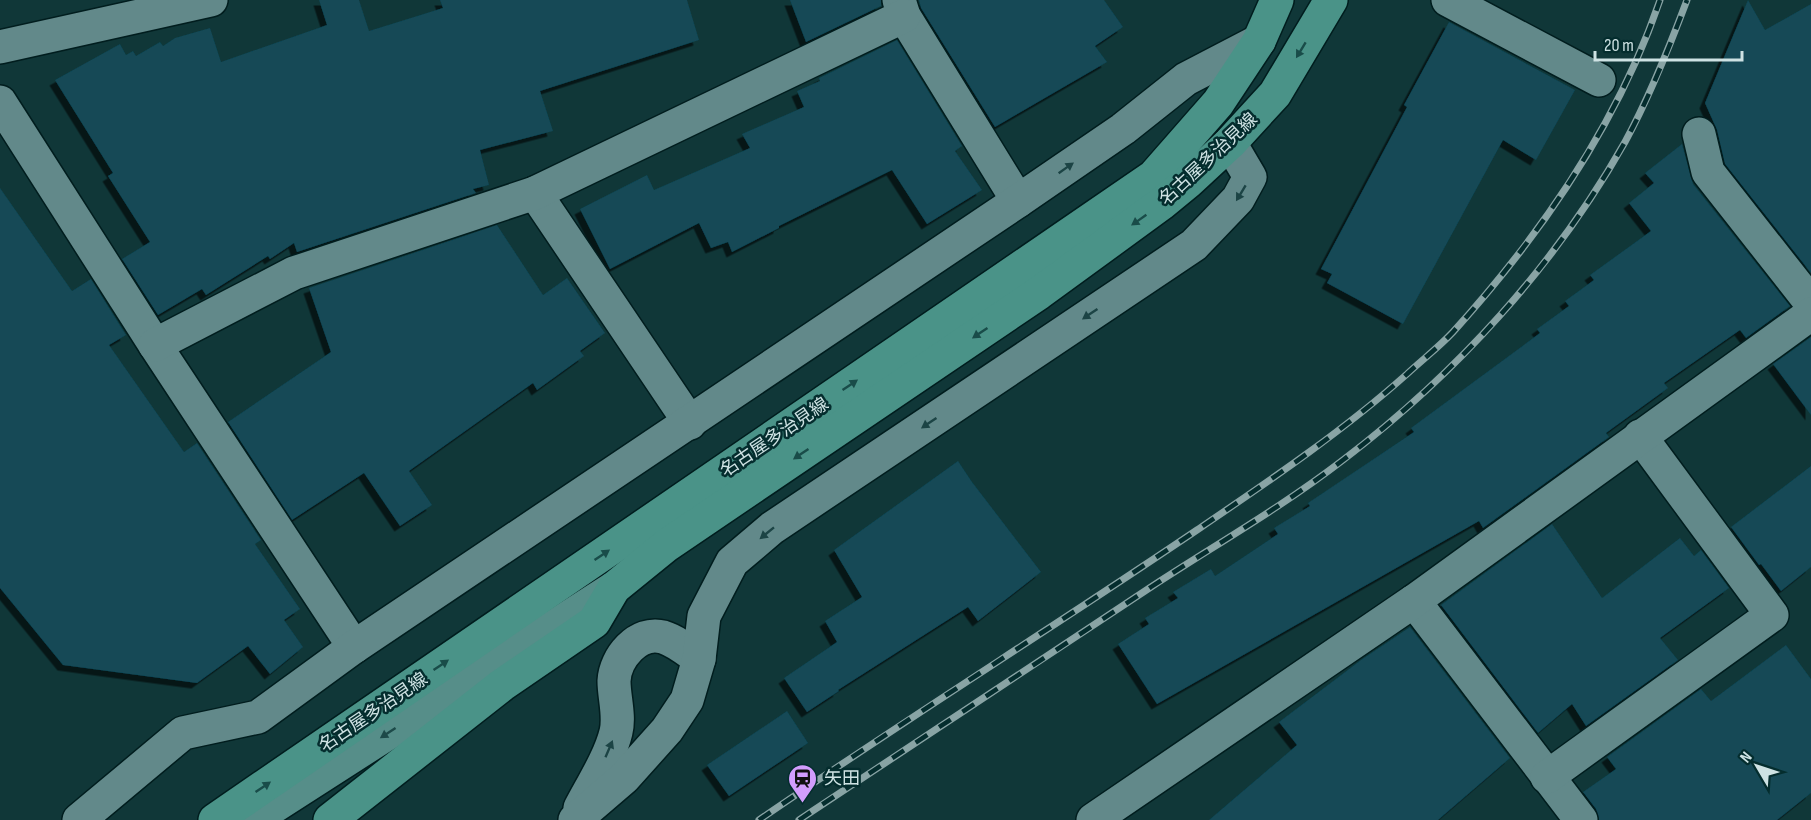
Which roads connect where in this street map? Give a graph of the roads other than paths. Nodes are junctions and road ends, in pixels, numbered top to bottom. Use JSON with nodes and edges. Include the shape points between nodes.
{"nodes":[{"id":1,"x":211,"y":0,"type":"edge"},
{"id":2,"x":1277,"y":0,"type":"edge"},
{"id":3,"x":1331,"y":0,"type":"edge"},
{"id":4,"x":1448,"y":0,"type":"edge"},
{"id":5,"x":901,"y":8,"type":"edge"},
{"id":6,"x":1258,"y":41,"type":"junction"},
{"id":7,"x":0,"y":47,"type":"edge"},
{"id":8,"x":1599,"y":80,"type":"dead end"},
{"id":9,"x":0,"y":102,"type":"edge"},
{"id":10,"x":1699,"y":134,"type":"dead end"},
{"id":11,"x":1230,"y":143,"type":"junction"},
{"id":12,"x":535,"y":193,"type":"junction"},
{"id":13,"x":1018,"y":201,"type":"junction"},
{"id":14,"x":1811,"y":303,"type":"edge"},
{"id":15,"x":1811,"y":314,"type":"edge"},
{"id":16,"x":154,"y":345,"type":"junction"},
{"id":17,"x":690,"y":423,"type":"junction"},
{"id":18,"x":1640,"y":435,"type":"junction"},
{"id":19,"x":614,"y":588,"type":"junction"},
{"id":20,"x":1414,"y":601,"type":"junction"},
{"id":21,"x":354,"y":647,"type":"junction"},
{"id":22,"x":699,"y":659,"type":"junction"},
{"id":23,"x":1547,"y":777,"type":"junction"},
{"id":24,"x":79,"y":820,"type":"edge"},
{"id":25,"x":215,"y":820,"type":"edge"},
{"id":26,"x":253,"y":820,"type":"edge"},
{"id":27,"x":330,"y":820,"type":"edge"},
{"id":28,"x":574,"y":820,"type":"edge"},
{"id":29,"x":1093,"y":820,"type":"edge"},
{"id":30,"x":1581,"y":820,"type":"edge"}],
"edges":[{"from":1,"to":7,"type":"street"},
{"from":2,"to":6,"type":"main road","name":"名古屋多治見線"},
{"from":3,"to":11,"type":"main road","name":"名古屋多治見線","one_way":true,"via":[[1275,94]]},
{"from":4,"to":8,"type":"street"},
{"from":5,"to":12,"type":"street"},
{"from":5,"to":13,"type":"street"},
{"from":13,"to":6,"type":"street","one_way":true,"via":[[1123,129],[1186,79]]},
{"from":25,"to":6,"type":"main road","name":"名古屋多治見線","one_way":true,"via":[[1154,176],[1218,104]]},
{"from":9,"to":16,"type":"street"},
{"from":10,"to":14,"type":"street","via":[[1708,171]]},
{"from":11,"to":19,"type":"main road","name":"名古屋多治見線","one_way":true,"via":[[1161,204],[1039,293],[667,545]]},
{"from":11,"to":22,"type":"street","one_way":true,"via":[[1250,177],[1238,200],[1194,245],[772,528],[732,562],[704,616]]},
{"from":12,"to":16,"type":"street","via":[[294,273]]},
{"from":12,"to":17,"type":"street"},
{"from":13,"to":17,"type":"street"},
{"from":15,"to":18,"type":"street"},
{"from":16,"to":21,"type":"street"},
{"from":17,"to":21,"type":"street"},
{"from":18,"to":20,"type":"street"},
{"from":18,"to":23,"type":"street","via":[[1772,615]]},
{"from":19,"to":26,"type":"street","one_way":true},
{"from":19,"to":27,"type":"main road","name":"名古屋多治見線","via":[[594,622],[502,686]]},
{"from":20,"to":23,"type":"street"},
{"from":20,"to":29,"type":"street"},
{"from":21,"to":24,"type":"street","via":[[258,717],[183,733]]},
{"from":22,"to":28,"type":"street","via":[[687,700],[667,730],[624,778]]},
{"from":28,"to":22,"type":"street","one_way":true,"via":[[616,731],[614,678],[624,652],[641,639],[661,636]]},
{"from":23,"to":30,"type":"street"}]}
